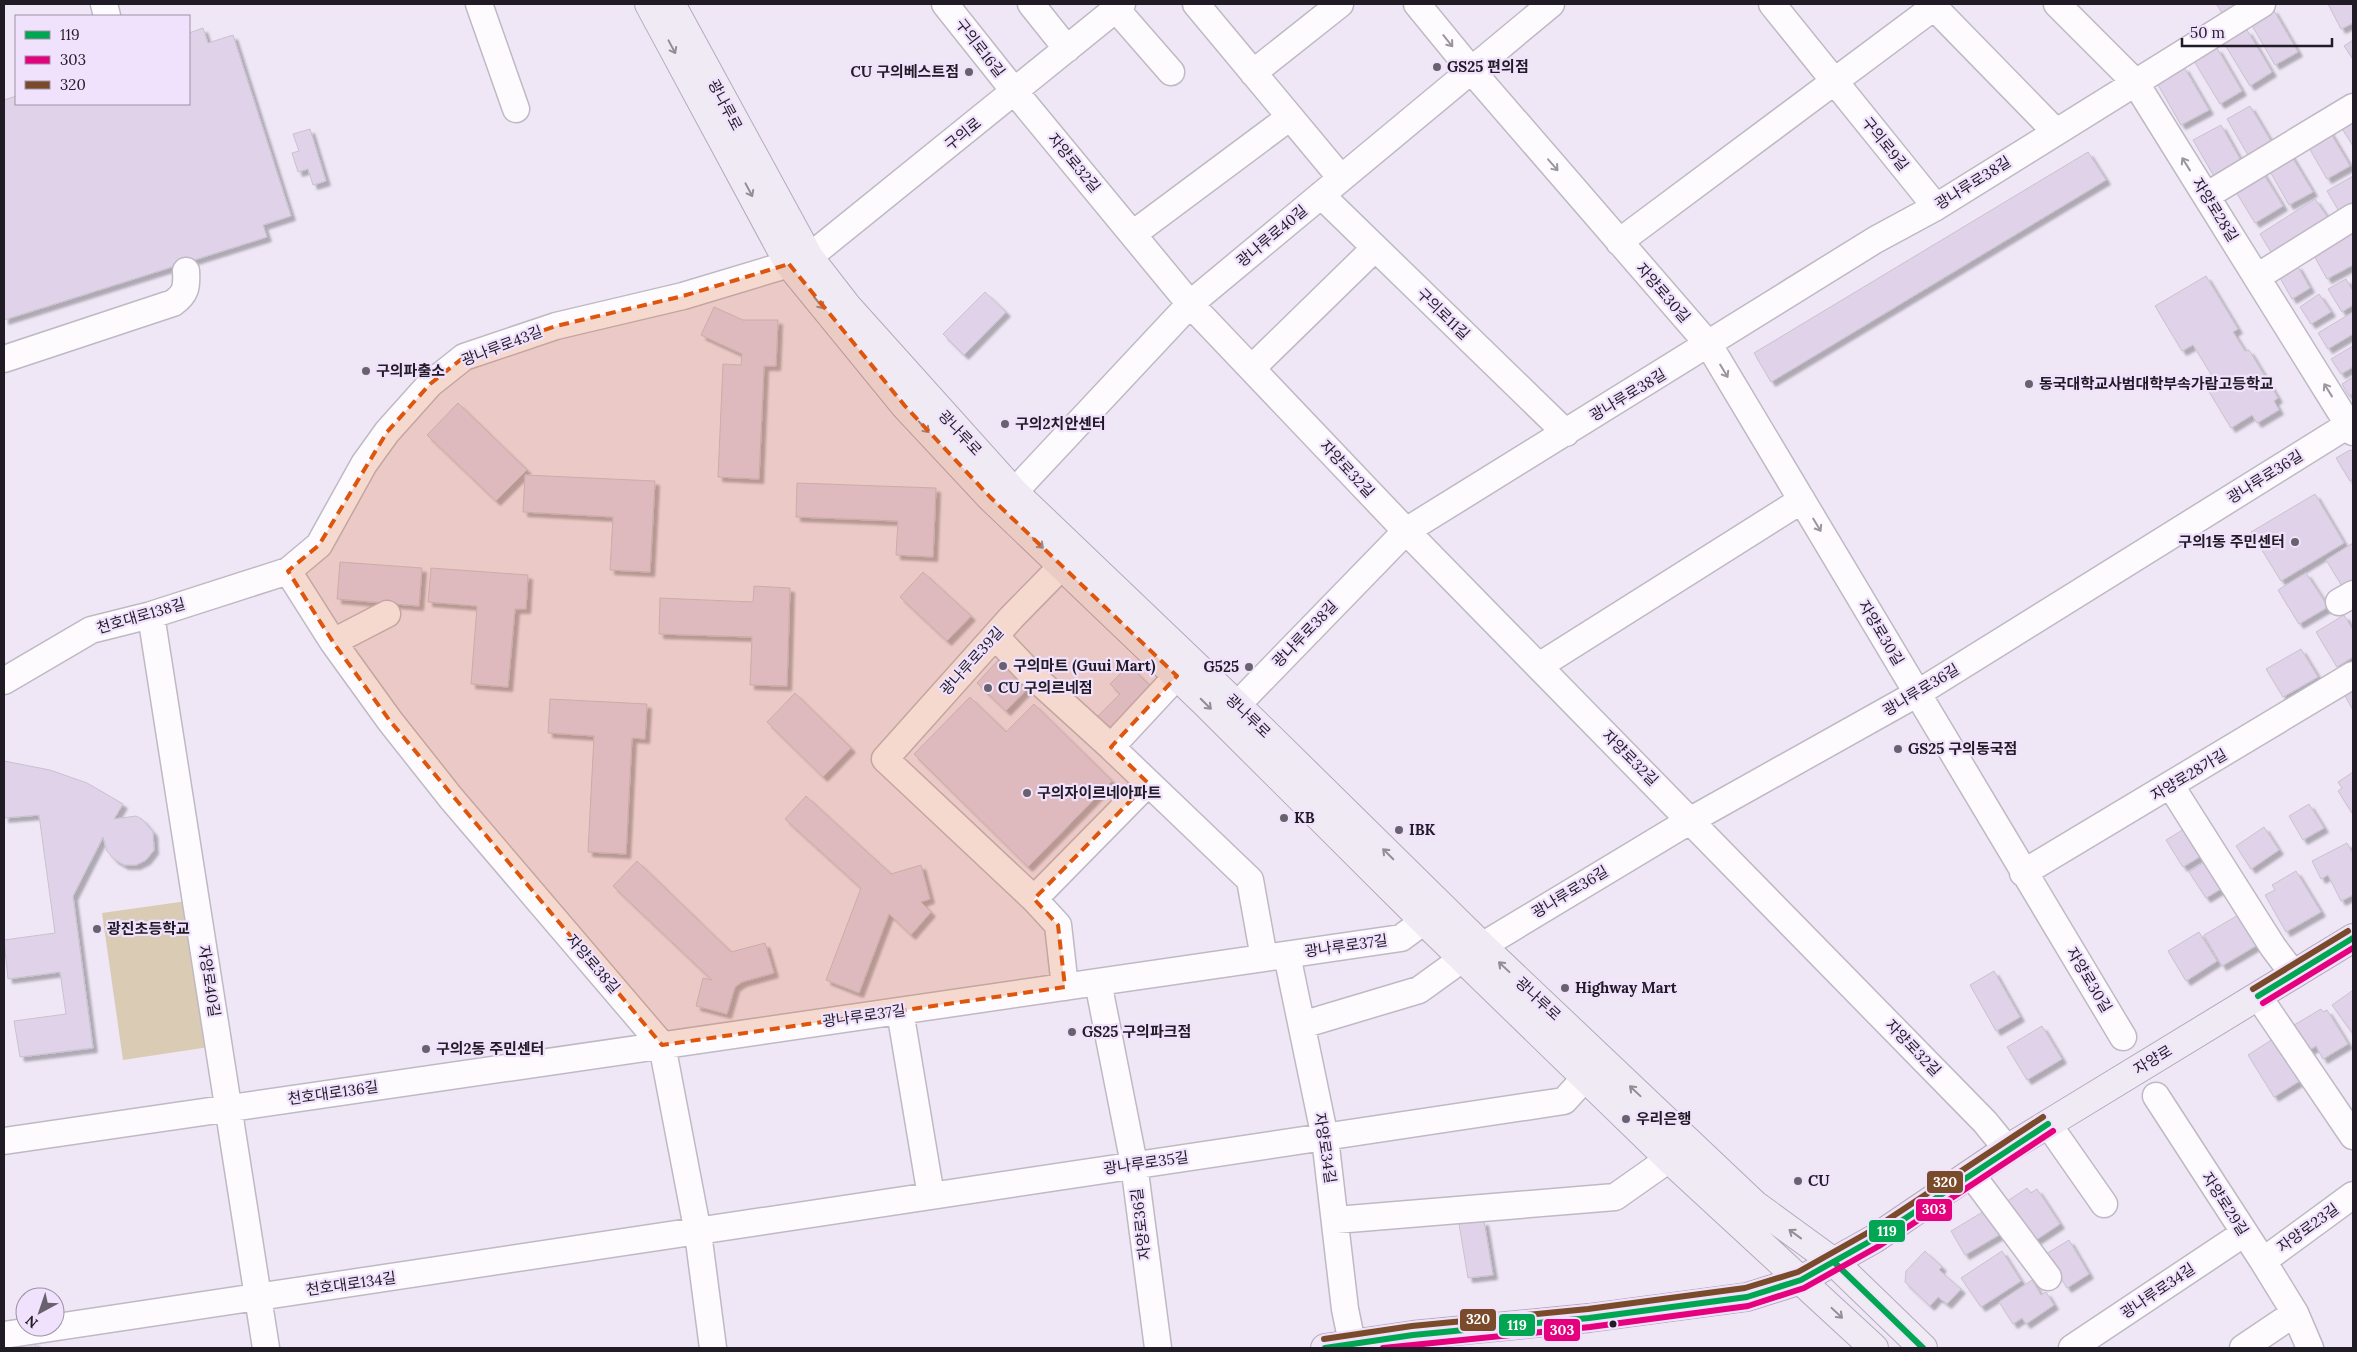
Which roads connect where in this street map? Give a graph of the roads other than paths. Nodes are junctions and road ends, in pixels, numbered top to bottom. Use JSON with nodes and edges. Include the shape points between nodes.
{"nodes":[{"id":1,"x":479,"y":4,"type":"edge"},
{"id":2,"x":945,"y":4,"type":"edge"},
{"id":3,"x":1031,"y":4,"type":"edge"},
{"id":4,"x":1340,"y":4,"type":"edge"},
{"id":5,"x":1417,"y":4,"type":"edge"},
{"id":6,"x":1551,"y":4,"type":"edge"},
{"id":7,"x":1772,"y":4,"type":"edge"},
{"id":8,"x":2058,"y":4,"type":"edge"},
{"id":9,"x":2262,"y":4,"type":"edge"},
{"id":10,"x":668,"y":5,"type":"edge"},
{"id":11,"x":1119,"y":6,"type":"edge"},
{"id":12,"x":1207,"y":7,"type":"edge"},
{"id":13,"x":1942,"y":8,"type":"edge"},
{"id":14,"x":1066,"y":49,"type":"junction"},
{"id":15,"x":1471,"y":70,"type":"junction"},
{"id":16,"x":1171,"y":72,"type":"dead end"},
{"id":17,"x":1253,"y":73,"type":"junction"},
{"id":18,"x":1835,"y":82,"type":"junction"},
{"id":19,"x":2135,"y":82,"type":"junction"},
{"id":20,"x":1015,"y":92,"type":"junction"},
{"id":21,"x":2353,"y":107,"type":"edge"},
{"id":22,"x":516,"y":109,"type":"dead end"},
{"id":23,"x":1290,"y":117,"type":"junction"},
{"id":24,"x":2056,"y":132,"type":"junction"},
{"id":25,"x":1341,"y":178,"type":"junction"},
{"id":26,"x":1321,"y":195,"type":"junction"},
{"id":27,"x":2206,"y":196,"type":"junction"},
{"id":28,"x":1936,"y":207,"type":"junction"},
{"id":29,"x":2353,"y":217,"type":"edge"},
{"id":30,"x":1133,"y":234,"type":"junction"},
{"id":31,"x":1619,"y":242,"type":"junction"},
{"id":32,"x":1375,"y":248,"type":"junction"},
{"id":33,"x":799,"y":261,"type":"junction"},
{"id":34,"x":186,"y":271,"type":"dead end"},
{"id":35,"x":2256,"y":277,"type":"junction"},
{"id":36,"x":1190,"y":304,"type":"junction"},
{"id":37,"x":1709,"y":345,"type":"junction"},
{"id":38,"x":4,"y":358,"type":"edge"},
{"id":39,"x":1252,"y":368,"type":"junction"},
{"id":40,"x":2352,"y":426,"type":"edge"},
{"id":41,"x":1566,"y":433,"type":"junction"},
{"id":42,"x":1014,"y":492,"type":"junction"},
{"id":43,"x":1802,"y":500,"type":"junction"},
{"id":44,"x":1406,"y":531,"type":"junction"},
{"id":45,"x":1062,"y":566,"type":"junction"},
{"id":46,"x":288,"y":571,"type":"junction"},
{"id":47,"x":388,"y":614,"type":"dead end"},
{"id":48,"x":151,"y":615,"type":"junction"},
{"id":49,"x":995,"y":636,"type":"junction"},
{"id":50,"x":333,"y":642,"type":"junction"},
{"id":51,"x":1539,"y":666,"type":"junction"},
{"id":52,"x":2353,"y":675,"type":"edge"},
{"id":53,"x":1177,"y":676,"type":"junction"},
{"id":54,"x":4,"y":682,"type":"edge"},
{"id":55,"x":1918,"y":693,"type":"junction"},
{"id":56,"x":1237,"y":705,"type":"junction"},
{"id":57,"x":1111,"y":747,"type":"junction"},
{"id":58,"x":1148,"y":782,"type":"junction"},
{"id":59,"x":2171,"y":786,"type":"junction"},
{"id":60,"x":1691,"y":820,"type":"junction"},
{"id":61,"x":2024,"y":873,"type":"junction"},
{"id":62,"x":1034,"y":899,"type":"junction"},
{"id":63,"x":1424,"y":922,"type":"junction"},
{"id":64,"x":2353,"y":938,"type":"edge"},
{"id":65,"x":1472,"y":952,"type":"junction"},
{"id":66,"x":1275,"y":956,"type":"junction"},
{"id":67,"x":2294,"y":975,"type":"junction"},
{"id":68,"x":1098,"y":982,"type":"junction"},
{"id":69,"x":1065,"y":987,"type":"junction"},
{"id":70,"x":2258,"y":996,"type":"junction"},
{"id":71,"x":900,"y":1010,"type":"junction"},
{"id":72,"x":1302,"y":1025,"type":"junction"},
{"id":73,"x":2124,"y":1038,"type":"dead end"},
{"id":74,"x":662,"y":1045,"type":"junction"},
{"id":75,"x":1585,"y":1078,"type":"junction"},
{"id":76,"x":2156,"y":1096,"type":"dead end"},
{"id":77,"x":229,"y":1108,"type":"junction"},
{"id":78,"x":2048,"y":1124,"type":"junction"},
{"id":79,"x":2353,"y":1136,"type":"edge"},
{"id":80,"x":1325,"y":1138,"type":"junction"},
{"id":81,"x":4,"y":1141,"type":"edge"},
{"id":82,"x":2007,"y":1150,"type":"junction"},
{"id":83,"x":1669,"y":1159,"type":"junction"},
{"id":84,"x":1134,"y":1164,"type":"junction"},
{"id":85,"x":1971,"y":1174,"type":"junction"},
{"id":86,"x":2353,"y":1195,"type":"edge"},
{"id":87,"x":931,"y":1196,"type":"junction"},
{"id":88,"x":2104,"y":1204,"type":"dead end"},
{"id":89,"x":1336,"y":1220,"type":"junction"},
{"id":90,"x":698,"y":1232,"type":"junction"},
{"id":91,"x":2243,"y":1234,"type":"junction"},
{"id":92,"x":2263,"y":1261,"type":"junction"},
{"id":93,"x":1835,"y":1262,"type":"junction"},
{"id":94,"x":2048,"y":1277,"type":"dead end"},
{"id":95,"x":1801,"y":1280,"type":"junction"},
{"id":96,"x":260,"y":1298,"type":"junction"},
{"id":97,"x":2295,"y":1313,"type":"junction"},
{"id":98,"x":4,"y":1336,"type":"edge"},
{"id":99,"x":1352,"y":1343,"type":"junction"},
{"id":100,"x":266,"y":1348,"type":"edge"},
{"id":101,"x":713,"y":1348,"type":"edge"},
{"id":102,"x":1158,"y":1348,"type":"edge"},
{"id":103,"x":1325,"y":1348,"type":"edge"},
{"id":104,"x":1874,"y":1348,"type":"edge"},
{"id":105,"x":1923,"y":1348,"type":"edge"},
{"id":106,"x":2072,"y":1348,"type":"edge"},
{"id":107,"x":2243,"y":1348,"type":"edge"},
{"id":108,"x":2310,"y":1348,"type":"edge"}],
"edges":[{"from":1,"to":22,"type":"street"},
{"from":2,"to":20,"type":"street","name":"구의로16길"},
{"from":3,"to":14,"type":"street"},
{"from":4,"to":17,"type":"street"},
{"from":5,"to":15,"type":"street","name":"자양로30길","one_way":true},
{"from":6,"to":15,"type":"street","name":"광나루로40길"},
{"from":7,"to":18,"type":"street","name":"구의로9길"},
{"from":8,"to":19,"type":"street","name":"자양로28길"},
{"from":9,"to":19,"type":"street","name":"광나루로38길"},
{"from":10,"to":33,"type":"main road","name":"광나루로"},
{"from":11,"to":14,"type":"street","name":"구의로"},
{"from":11,"to":16,"type":"street","name":"구의로"},
{"from":12,"to":17,"type":"street"},
{"from":13,"to":18,"type":"street"},
{"from":13,"to":24,"type":"street"},
{"from":14,"to":20,"type":"street","name":"구의로"},
{"from":15,"to":25,"type":"street","name":"광나루로40길"},
{"from":15,"to":31,"type":"street","name":"자양로30길","one_way":true},
{"from":17,"to":23,"type":"street"},
{"from":18,"to":28,"type":"street","name":"구의로9길"},
{"from":18,"to":31,"type":"street"},
{"from":19,"to":24,"type":"street","name":"광나루로38길"},
{"from":27,"to":19,"type":"street","name":"자양로28길","one_way":true},
{"from":20,"to":30,"type":"street","name":"자양로32길"},
{"from":20,"to":33,"type":"street","name":"구의로"},
{"from":21,"to":27,"type":"street"},
{"from":23,"to":25,"type":"street"},
{"from":23,"to":30,"type":"street"},
{"from":24,"to":28,"type":"street","name":"광나루로38길"},
{"from":25,"to":26,"type":"street","name":"광나루로40길"},
{"from":26,"to":32,"type":"street","name":"구의로11길"},
{"from":26,"to":36,"type":"street","name":"광나루로40길"},
{"from":27,"to":35,"type":"street","name":"자양로28길"},
{"from":28,"to":37,"type":"street","name":"광나루로38길","via":[[1876,240]]},
{"from":29,"to":35,"type":"street"},
{"from":30,"to":36,"type":"street","name":"자양로32길"},
{"from":31,"to":37,"type":"street","name":"자양로30길"},
{"from":32,"to":39,"type":"street"},
{"from":32,"to":41,"type":"street","name":"구의로11길"},
{"from":33,"to":42,"type":"main road","name":"광나루로","via":[[847,306]]},
{"from":33,"to":45,"type":"main road","name":"광나루로","one_way":true,"via":[[905,406]]},
{"from":33,"to":46,"type":"street","name":"광나루로43길","via":[[682,296],[556,326],[464,357],[430,384],[387,432],[364,464],[319,545]]},
{"from":34,"to":38,"type":"street","via":[[188,287],[173,303]]},
{"from":40,"to":35,"type":"street","name":"자양로28길","one_way":true},
{"from":36,"to":39,"type":"street","name":"자양로32길"},
{"from":36,"to":42,"type":"street","name":"광나루로40길"},
{"from":37,"to":41,"type":"street","name":"광나루로38길"},
{"from":37,"to":43,"type":"street","name":"자양로30길","one_way":true},
{"from":39,"to":44,"type":"street","name":"자양로32길"},
{"from":40,"to":55,"type":"street","name":"광나루로36길"},
{"from":41,"to":44,"type":"street","name":"광나루로38길"},
{"from":42,"to":56,"type":"main road","name":"광나루로"},
{"from":43,"to":51,"type":"street"},
{"from":43,"to":55,"type":"street","name":"자양로30길","one_way":true},
{"from":44,"to":51,"type":"street","name":"자양로32길"},
{"from":44,"to":56,"type":"street","name":"광나루로38길"},
{"from":45,"to":49,"type":"street","name":"광나루로39길"},
{"from":45,"to":53,"type":"main road","name":"광나루로"},
{"from":46,"to":48,"type":"street","name":"천호대로138길"},
{"from":46,"to":50,"type":"street","name":"자양로38길"},
{"from":47,"to":50,"type":"street"},
{"from":48,"to":54,"type":"street","name":"천호대로138길","via":[[91,630]]},
{"from":48,"to":77,"type":"street","name":"자양로40길"},
{"from":49,"to":57,"type":"street","via":[[1034,677]]},
{"from":49,"to":62,"type":"street","name":"광나루로39길","via":[[885,759]]},
{"from":50,"to":74,"type":"street","name":"자양로38길","via":[[451,798]]},
{"from":51,"to":60,"type":"street","name":"자양로32길"},
{"from":52,"to":59,"type":"street","name":"자양로28가길"},
{"from":53,"to":57,"type":"street"},
{"from":53,"to":63,"type":"main road","name":"광나루로","one_way":true},
{"from":55,"to":60,"type":"street","name":"광나루로36길"},
{"from":55,"to":61,"type":"street","name":"자양로30길"},
{"from":65,"to":56,"type":"main road","name":"광나루로","one_way":true},
{"from":57,"to":58,"type":"street"},
{"from":58,"to":62,"type":"street"},
{"from":58,"to":66,"type":"street","via":[[1250,880]]},
{"from":59,"to":61,"type":"street","name":"자양로28가길"},
{"from":59,"to":67,"type":"street"},
{"from":60,"to":65,"type":"street","name":"광나루로36길"},
{"from":60,"to":82,"type":"street","name":"자양로32길","via":[[1985,1122]]},
{"from":61,"to":73,"type":"street","name":"자양로30길"},
{"from":62,"to":69,"type":"street","via":[[1058,925]]},
{"from":63,"to":65,"type":"main road","name":"광나루로"},
{"from":63,"to":66,"type":"street","name":"광나루로37길","via":[[1401,938]]},
{"from":64,"to":67,"type":"main road","name":"자양로"},
{"from":65,"to":72,"type":"street","via":[[1419,990]]},
{"from":65,"to":75,"type":"main road","name":"광나루로"},
{"from":93,"to":65,"type":"main road","name":"광나루로","one_way":true,"via":[[1754,1204]]},
{"from":66,"to":68,"type":"street","name":"광나루로37길"},
{"from":66,"to":72,"type":"street","name":"자양로34길"},
{"from":67,"to":70,"type":"main road","name":"자양로"},
{"from":68,"to":69,"type":"street","name":"광나루로37길"},
{"from":68,"to":84,"type":"street","name":"자양로36길"},
{"from":69,"to":71,"type":"street","name":"광나루로37길"},
{"from":70,"to":78,"type":"main road","name":"자양로"},
{"from":70,"to":79,"type":"street"},
{"from":71,"to":74,"type":"street","name":"광나루로37길"},
{"from":71,"to":87,"type":"street"},
{"from":72,"to":80,"type":"street","name":"자양로34길"},
{"from":74,"to":77,"type":"street","name":"천호대로136길"},
{"from":74,"to":90,"type":"street","name":"자양로38길"},
{"from":75,"to":80,"type":"street","name":"광나루로35길","via":[[1564,1101]]},
{"from":75,"to":83,"type":"main road","name":"광나루로"},
{"from":76,"to":91,"type":"street","name":"자양로29길"},
{"from":77,"to":81,"type":"street","name":"천호대로136길"},
{"from":77,"to":96,"type":"street","name":"자양로40길"},
{"from":78,"to":82,"type":"main road","name":"자양로"},
{"from":78,"to":88,"type":"street"},
{"from":80,"to":84,"type":"street","name":"광나루로35길"},
{"from":80,"to":89,"type":"street","name":"자양로34길"},
{"from":82,"to":85,"type":"main road","name":"자양로"},
{"from":83,"to":89,"type":"street","via":[[1615,1197]]},
{"from":83,"to":95,"type":"main road","name":"광나루로"},
{"from":84,"to":87,"type":"street","name":"광나루로35길"},
{"from":84,"to":102,"type":"street","name":"자양로36길"},
{"from":85,"to":93,"type":"main road","name":"자양로"},
{"from":85,"to":94,"type":"street"},
{"from":86,"to":92,"type":"street","name":"자양로23길"},
{"from":87,"to":90,"type":"street","name":"광나루로35길"},
{"from":89,"to":99,"type":"street","name":"자양로34길"},
{"from":90,"to":96,"type":"street","name":"천호대로134길"},
{"from":90,"to":101,"type":"street","name":"자양로38길"},
{"from":91,"to":92,"type":"street","name":"자양로29길"},
{"from":91,"to":106,"type":"street","name":"광나루로34길"},
{"from":92,"to":97,"type":"street","name":"자양로29길"},
{"from":93,"to":95,"type":"main road","name":"자양로"},
{"from":93,"to":105,"type":"main road","name":"광나루로"},
{"from":95,"to":99,"type":"main road","name":"자양로","via":[[1747,1297],[1589,1318]]},
{"from":95,"to":104,"type":"main road","name":"광나루로","one_way":true},
{"from":96,"to":98,"type":"street","name":"천호대로134길"},
{"from":96,"to":100,"type":"street","name":"자양로40길"},
{"from":97,"to":107,"type":"street"},
{"from":97,"to":108,"type":"street","name":"자양로29길"},
{"from":99,"to":103,"type":"main road","name":"자양로"}]}
